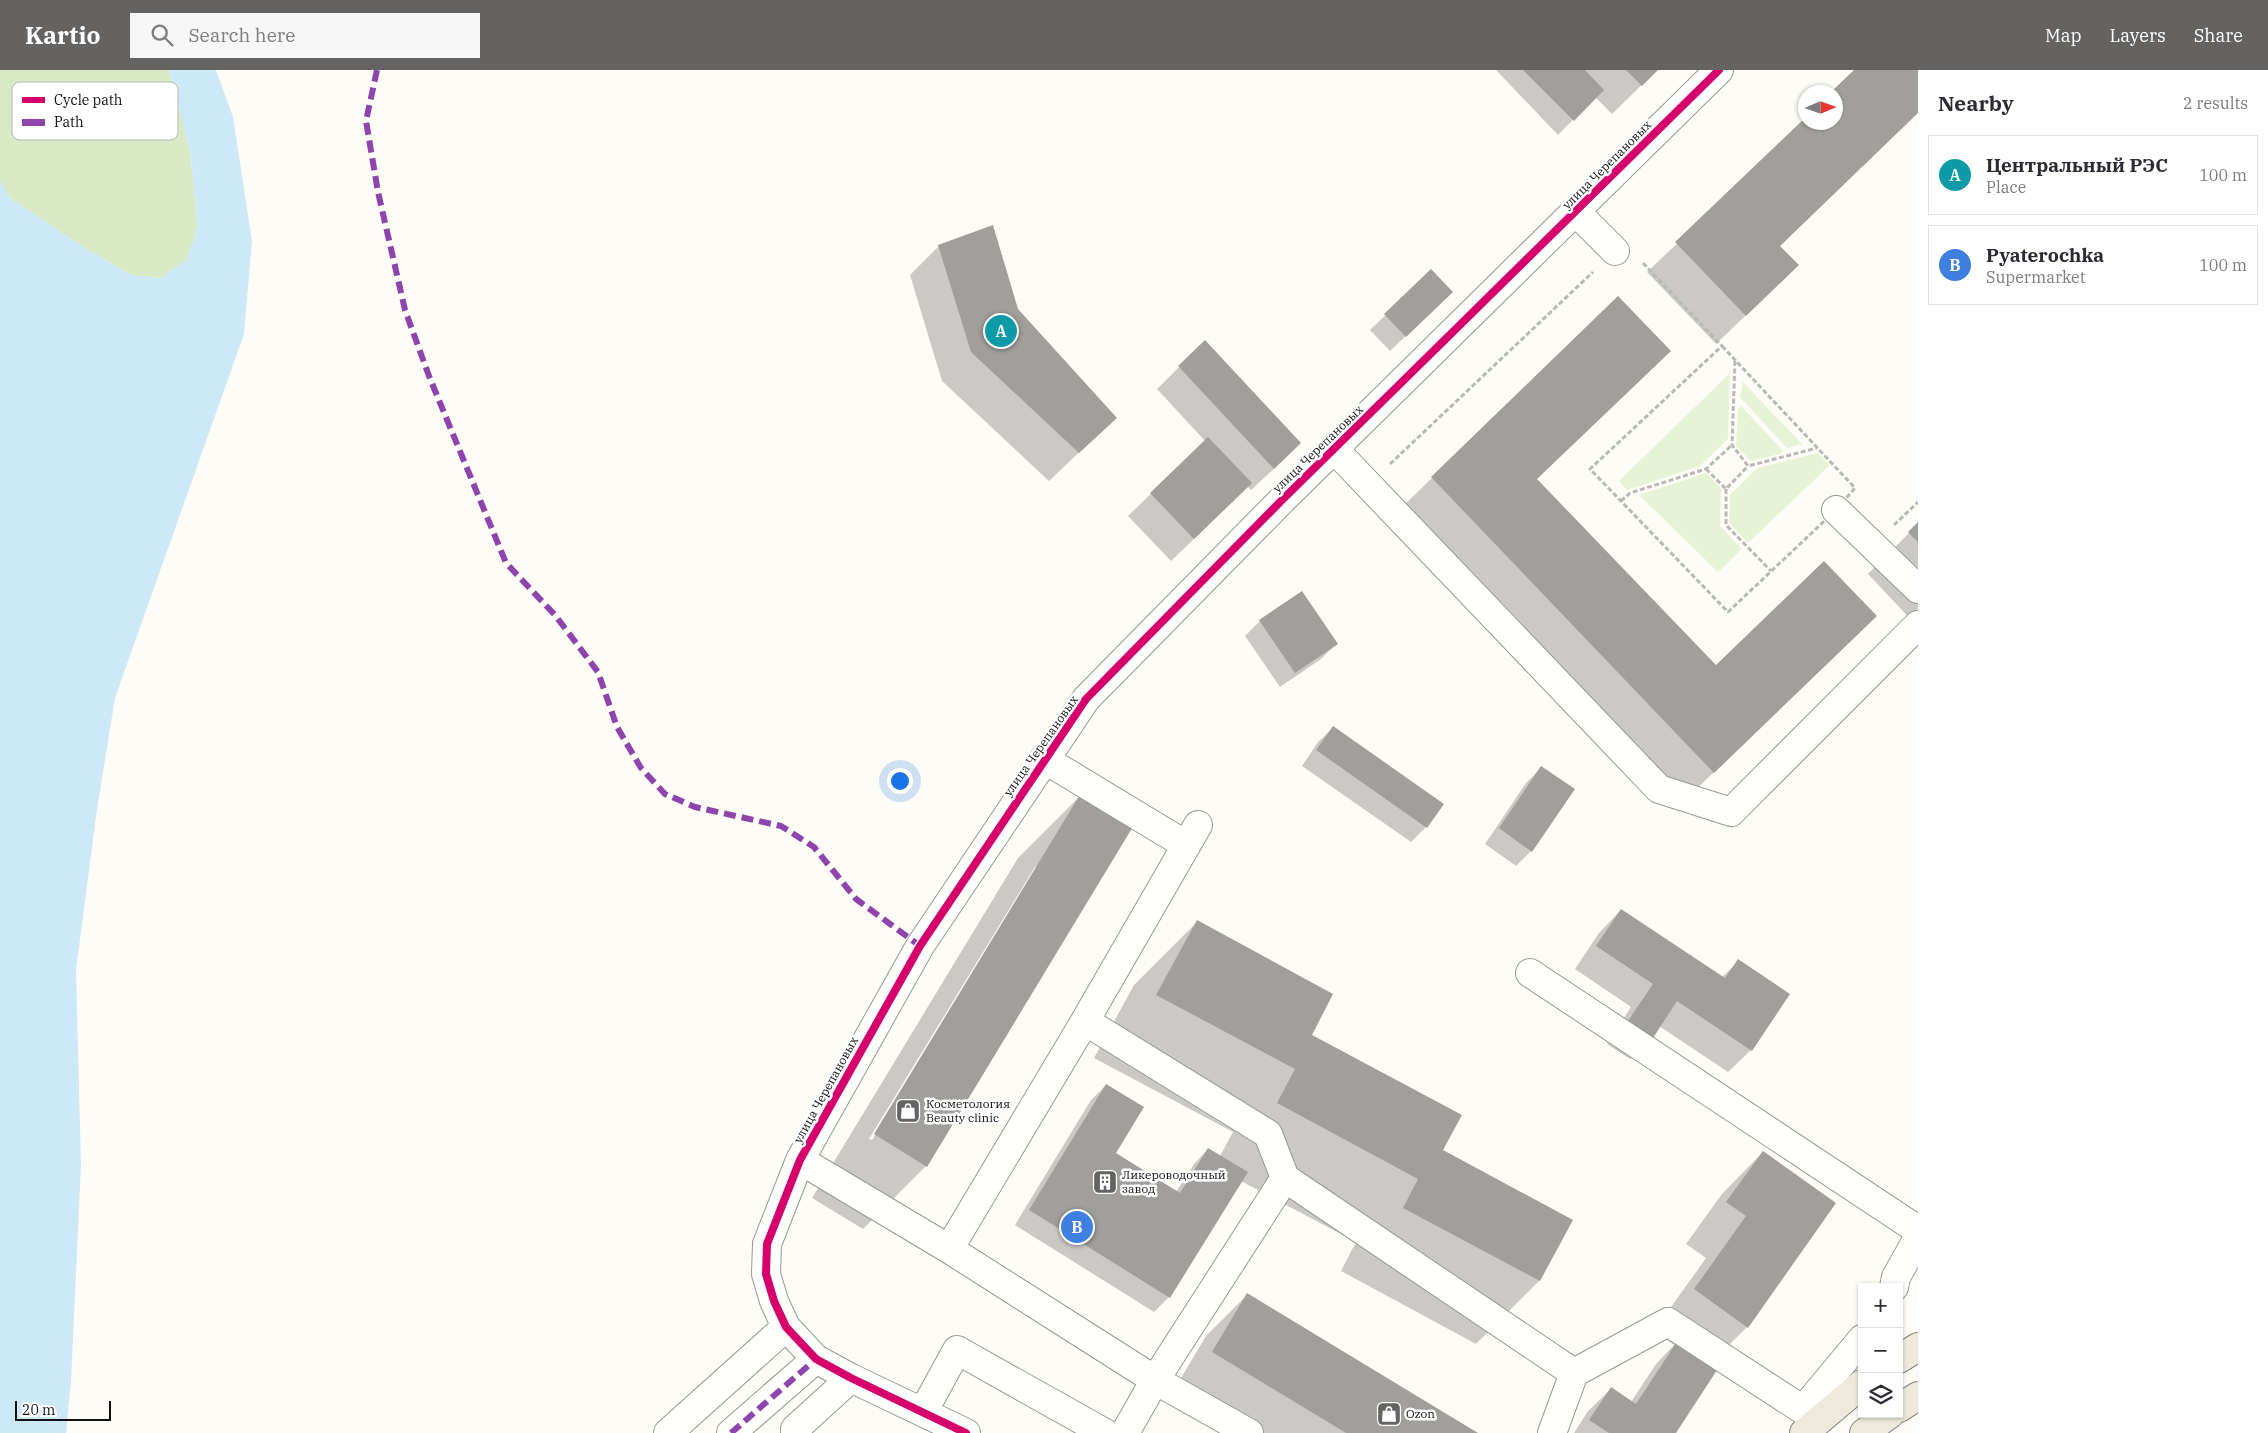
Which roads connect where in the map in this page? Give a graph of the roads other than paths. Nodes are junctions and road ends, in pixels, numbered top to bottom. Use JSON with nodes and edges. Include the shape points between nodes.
{"nodes":[{"id":1,"x":1719,"y":70,"type":"edge"},
{"id":2,"x":1576,"y":212,"type":"junction"},
{"id":3,"x":1615,"y":251,"type":"road end"},
{"id":4,"x":1334,"y":450,"type":"junction"},
{"id":5,"x":1830,"y":520,"type":"road end"},
{"id":6,"x":1918,"y":589,"type":"edge"},
{"id":7,"x":1918,"y":624,"type":"edge"},
{"id":8,"x":1044,"y":759,"type":"junction"},
{"id":9,"x":1530,"y":973,"type":"dead end"},
{"id":10,"x":1085,"y":1020,"type":"junction"},
{"id":11,"x":800,"y":1160,"type":"junction"},
{"id":12,"x":1285,"y":1178,"type":"junction"},
{"id":13,"x":1918,"y":1230,"type":"edge"},
{"id":14,"x":1918,"y":1238,"type":"edge"},
{"id":15,"x":949,"y":1249,"type":"junction"},
{"id":16,"x":1895,"y":1283,"type":"edge"},
{"id":17,"x":786,"y":1327,"type":"junction"},
{"id":18,"x":1858,"y":1345,"type":"edge"},
{"id":19,"x":1918,"y":1347,"type":"edge"},
{"id":20,"x":1903,"y":1356,"type":"edge"},
{"id":21,"x":816,"y":1359,"type":"junction"},
{"id":22,"x":1574,"y":1373,"type":"junction"},
{"id":23,"x":851,"y":1378,"type":"junction"},
{"id":24,"x":1156,"y":1380,"type":"junction"},
{"id":25,"x":1858,"y":1387,"type":"edge"},
{"id":26,"x":1918,"y":1396,"type":"edge"},
{"id":27,"x":1903,"y":1405,"type":"edge"},
{"id":28,"x":923,"y":1412,"type":"junction"},
{"id":29,"x":1885,"y":1418,"type":"edge"},
{"id":30,"x":1808,"y":1422,"type":"edge"},
{"id":31,"x":668,"y":1433,"type":"edge"},
{"id":32,"x":731,"y":1433,"type":"edge"},
{"id":33,"x":795,"y":1433,"type":"edge"},
{"id":34,"x":966,"y":1433,"type":"edge"},
{"id":35,"x":1105,"y":1433,"type":"edge"},
{"id":36,"x":1124,"y":1433,"type":"edge"},
{"id":37,"x":1249,"y":1433,"type":"edge"},
{"id":38,"x":1552,"y":1433,"type":"edge"},
{"id":39,"x":1864,"y":1433,"type":"edge"}],
"edges":[{"from":1,"to":2,"type":"street","name":"улица Черепановых"},
{"from":2,"to":3,"type":"street"},
{"from":2,"to":4,"type":"street","name":"улица Черепановых"},
{"from":4,"to":7,"type":"street","via":[[1659,789],[1731,812]]},
{"from":4,"to":8,"type":"street","name":"улица Черепановых","via":[[1086,699]]},
{"from":5,"to":6,"type":"street"},
{"from":8,"to":10,"type":"street","via":[[1192,835]]},
{"from":8,"to":11,"type":"street","name":"улица Черепановых","via":[[920,946]]},
{"from":9,"to":13,"type":"street"},
{"from":10,"to":12,"type":"street","via":[[1268,1134]]},
{"from":10,"to":15,"type":"street"},
{"from":11,"to":15,"type":"street"},
{"from":11,"to":17,"type":"street","name":"улица Черепановых","via":[[767,1244],[766,1274]]},
{"from":12,"to":22,"type":"street"},
{"from":12,"to":24,"type":"street"},
{"from":14,"to":16,"type":"street"},
{"from":15,"to":24,"type":"street"},
{"from":17,"to":21,"type":"street","name":"улица Черепановых"},
{"from":17,"to":31,"type":"street"},
{"from":18,"to":30,"type":"street"},
{"from":19,"to":20,"type":"main road"},
{"from":21,"to":23,"type":"street","name":"улица Черепановых"},
{"from":21,"to":32,"type":"street"},
{"from":22,"to":30,"type":"street","via":[[1668,1322]]},
{"from":22,"to":38,"type":"street"},
{"from":23,"to":28,"type":"street","name":"улица Черепановых"},
{"from":23,"to":33,"type":"street","via":[[795,1429]]},
{"from":24,"to":36,"type":"street"},
{"from":24,"to":37,"type":"street"},
{"from":25,"to":30,"type":"main road"},
{"from":26,"to":27,"type":"main road"},
{"from":28,"to":34,"type":"street","name":"улица Черепановых"},
{"from":28,"to":35,"type":"street","via":[[957,1350]]},
{"from":29,"to":39,"type":"main road"}]}
